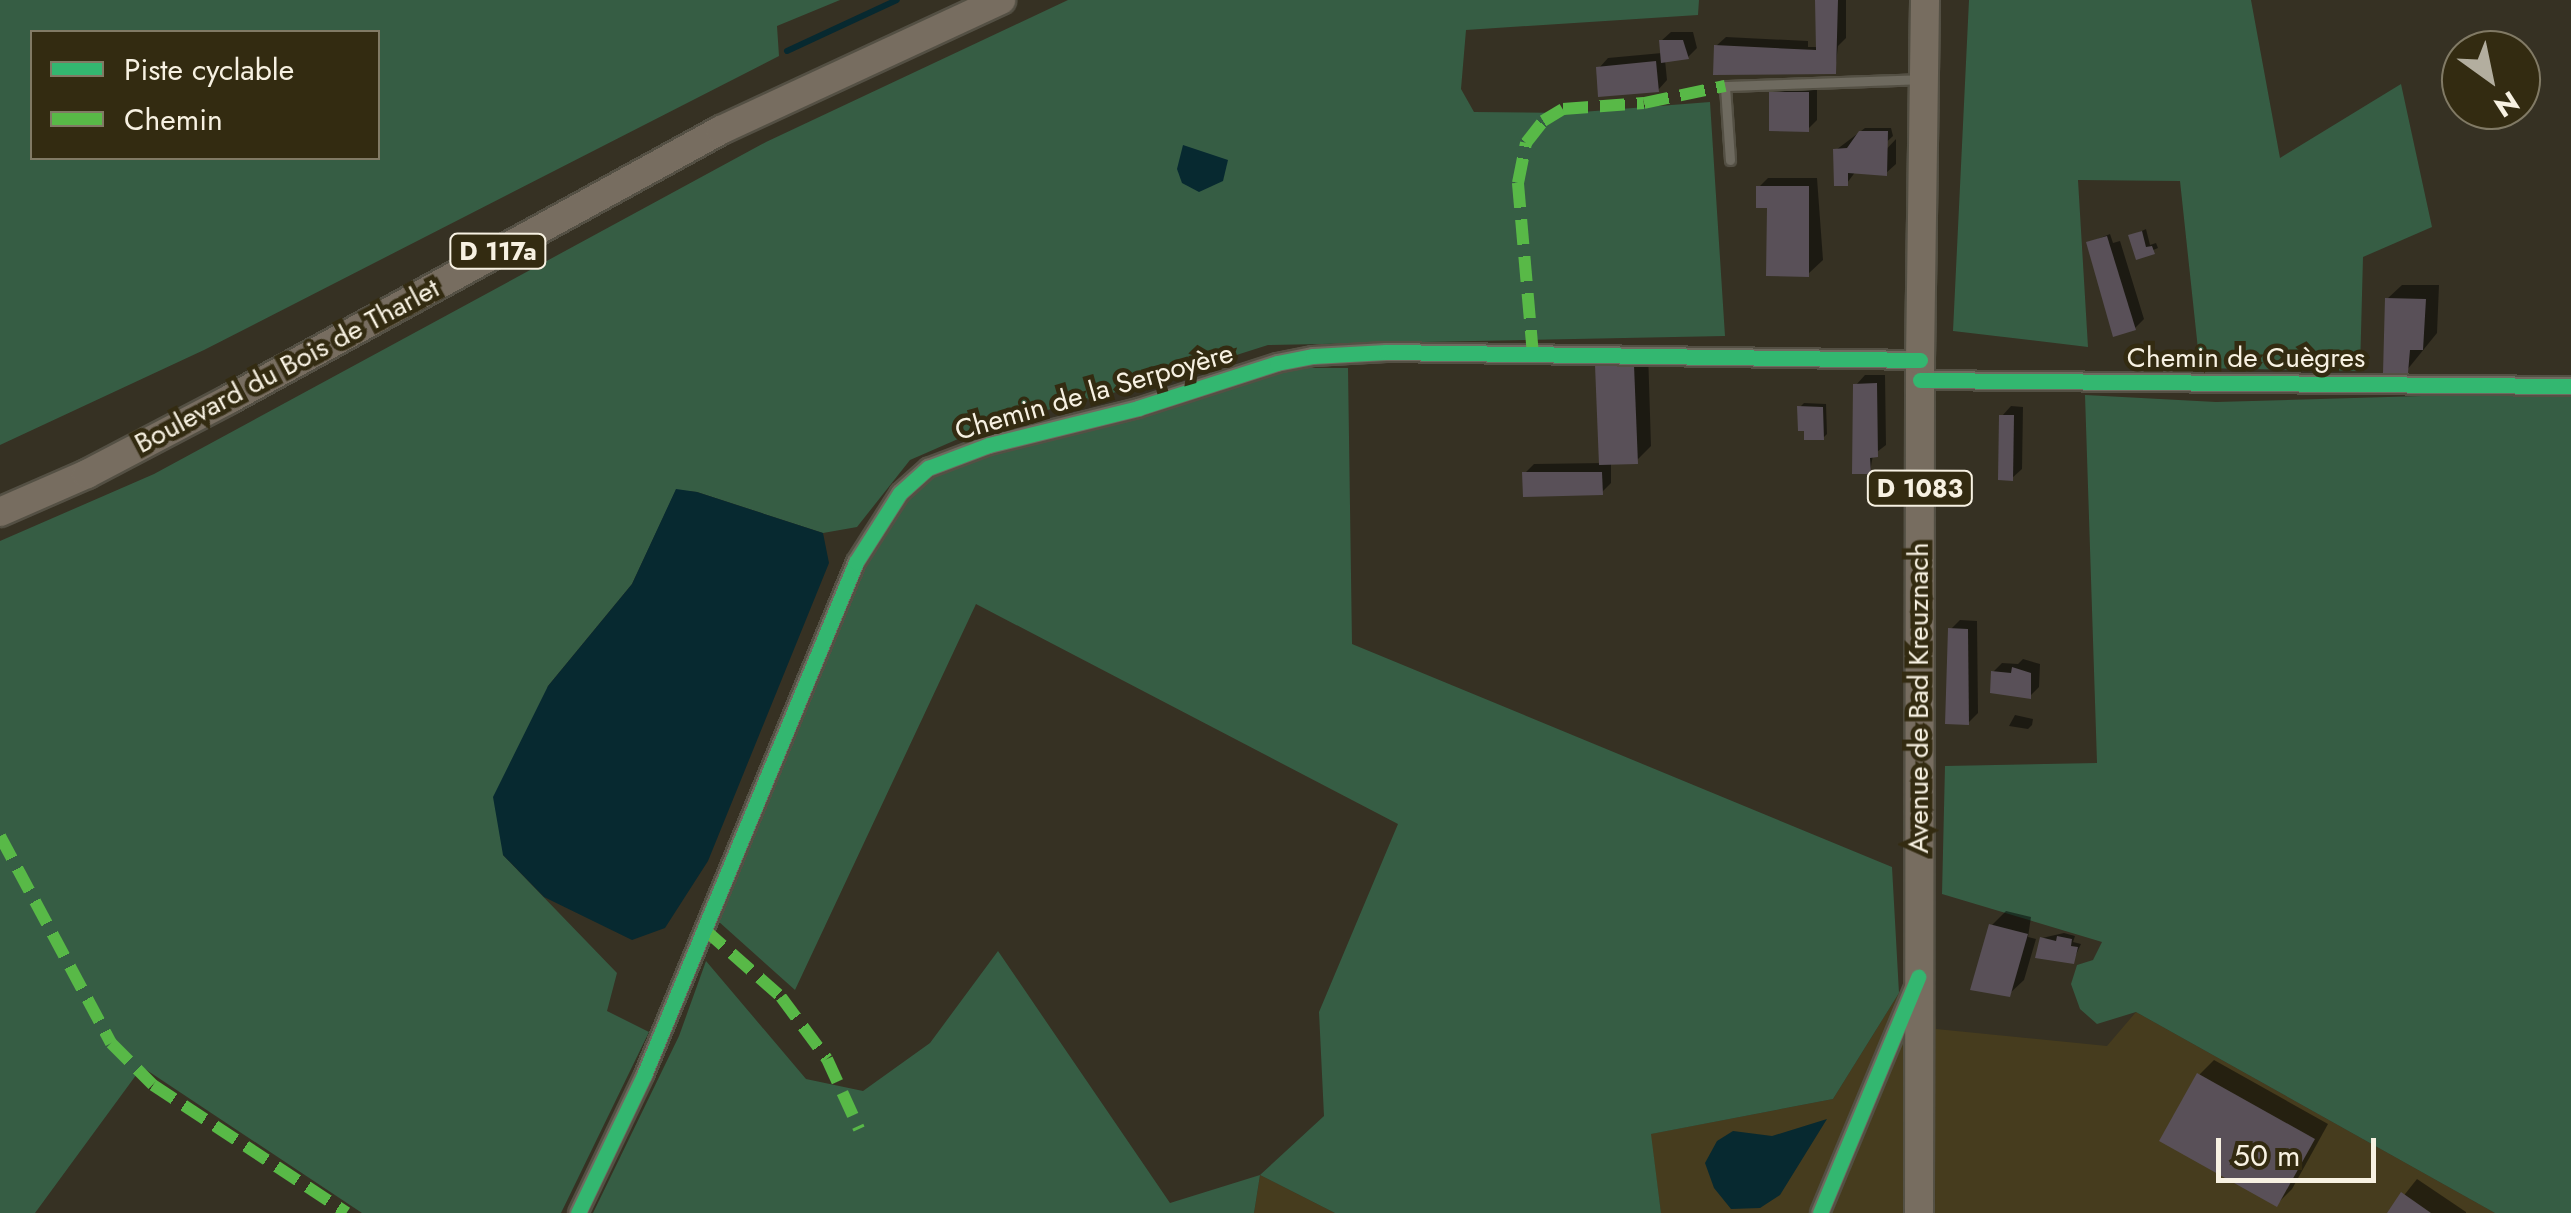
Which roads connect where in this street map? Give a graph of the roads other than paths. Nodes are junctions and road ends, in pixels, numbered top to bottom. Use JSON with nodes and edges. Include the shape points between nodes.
{"nodes":[{"id":1,"x":1001,"y":0,"type":"edge"},
{"id":2,"x":1925,"y":0,"type":"edge"},
{"id":3,"x":1924,"y":79,"type":"junction"},
{"id":4,"x":1730,"y":160,"type":"dead end"},
{"id":5,"x":1920,"y":370,"type":"junction"},
{"id":6,"x":2571,"y":386,"type":"edge"},
{"id":7,"x":0,"y":512,"type":"edge"},
{"id":8,"x":1918,"y":977,"type":"junction"},
{"id":9,"x":578,"y":1213,"type":"edge"},
{"id":10,"x":1820,"y":1213,"type":"edge"},
{"id":11,"x":1919,"y":1213,"type":"edge"}],
"edges":[{"from":1,"to":7,"type":"main road","name":"Boulevard du Bois de Tharlet","number":"D 117a","via":[[721,130],[228,400]]},
{"from":2,"to":3,"type":"main road","name":"Avenue de Bad Kreuznach","number":"D 1083"},
{"from":3,"to":4,"type":"lane","via":[[1725,86]]},
{"from":3,"to":5,"type":"main road","name":"Avenue de Bad Kreuznach","number":"D 1083"},
{"from":5,"to":6,"type":"street","name":"Chemin de Cuègres"},
{"from":5,"to":8,"type":"main road","name":"Avenue de Bad Kreuznach","number":"D 1083"},
{"from":5,"to":9,"type":"street","name":"Chemin de la Serpoyère","via":[[1386,352],[1313,356],[989,445],[928,468],[900,493],[856,562],[644,1075]]},
{"from":8,"to":10,"type":"street"},
{"from":8,"to":11,"type":"main road","number":"D 1083"}]}
